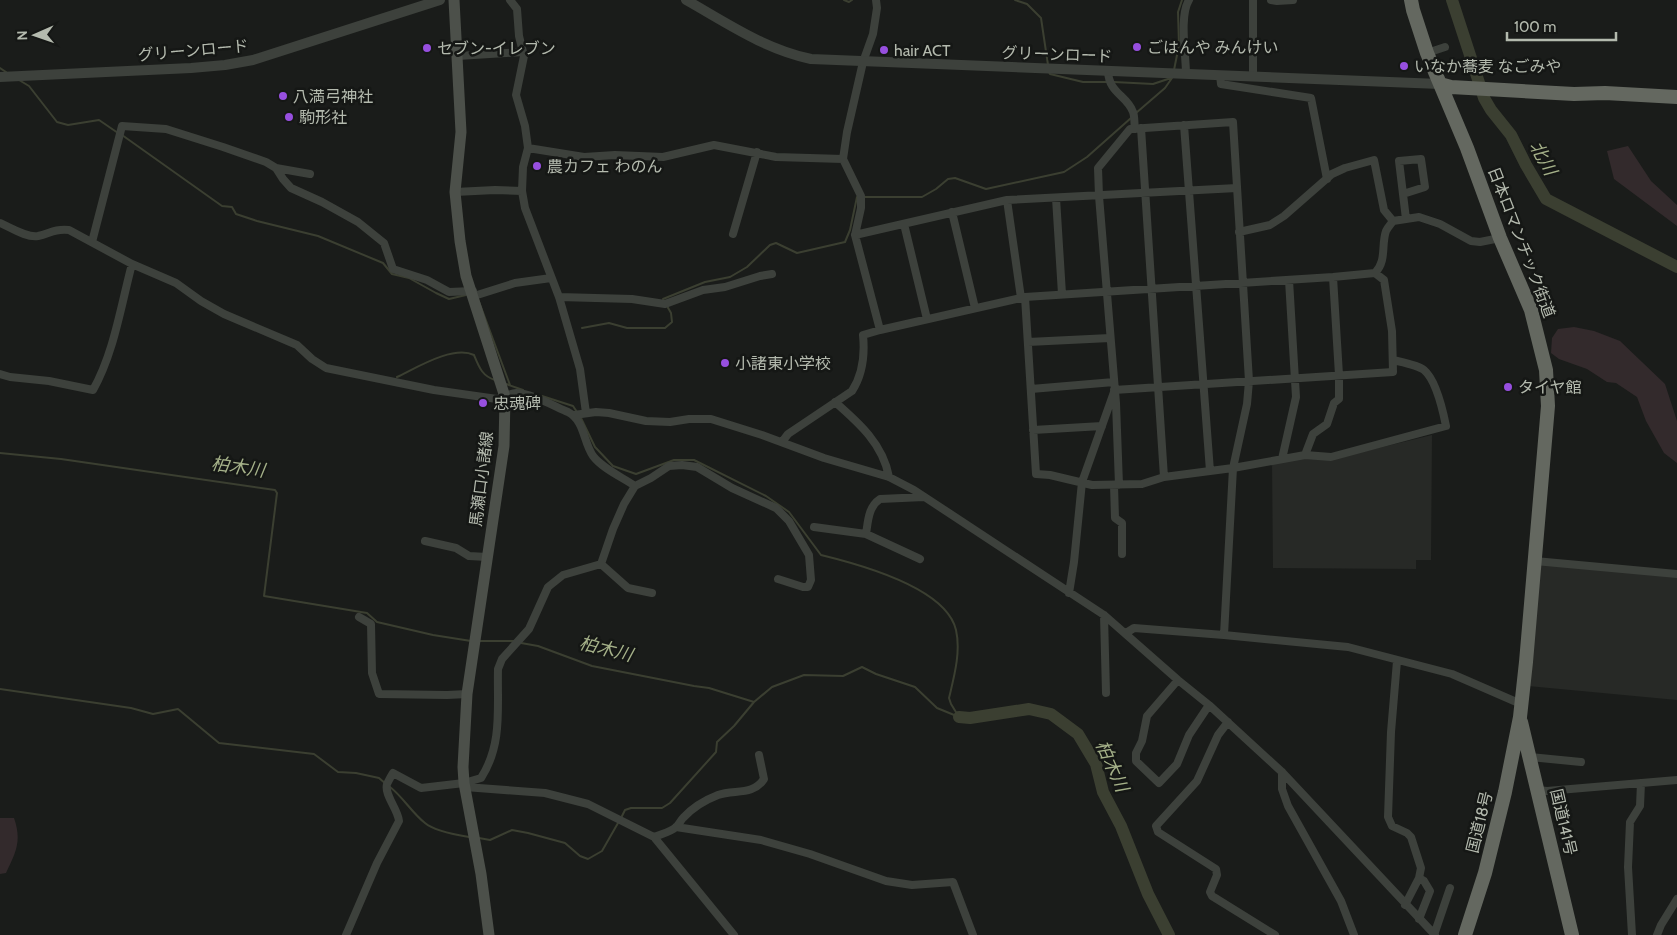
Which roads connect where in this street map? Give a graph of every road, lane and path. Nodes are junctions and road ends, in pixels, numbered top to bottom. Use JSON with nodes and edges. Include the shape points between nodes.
{"nodes":[{"id":1,"x":440,"y":0,"type":"edge"},
{"id":2,"x":454,"y":0,"type":"edge"},
{"id":3,"x":510,"y":0,"type":"edge"},
{"id":4,"x":686,"y":0,"type":"edge"},
{"id":5,"x":876,"y":0,"type":"edge"},
{"id":6,"x":1189,"y":0,"type":"edge"},
{"id":7,"x":1253,"y":0,"type":"edge"},
{"id":8,"x":1271,"y":0,"type":"edge"},
{"id":9,"x":1293,"y":0,"type":"edge"},
{"id":10,"x":1411,"y":0,"type":"edge"},
{"id":11,"x":1444,"y":47,"type":"dead end"},
{"id":12,"x":523,"y":52,"type":"junction"},
{"id":13,"x":1427,"y":53,"type":"junction"},
{"id":14,"x":458,"y":56,"type":"junction"},
{"id":15,"x":863,"y":62,"type":"junction"},
{"id":16,"x":1108,"y":71,"type":"junction"},
{"id":17,"x":1186,"y":74,"type":"junction"},
{"id":18,"x":1220,"y":75,"type":"junction"},
{"id":19,"x":0,"y":76,"type":"edge"},
{"id":20,"x":1253,"y":77,"type":"junction"},
{"id":21,"x":1440,"y":84,"type":"junction"},
{"id":22,"x":1677,"y":97,"type":"edge"},
{"id":23,"x":1184,"y":125,"type":"junction"},
{"id":24,"x":1138,"y":129,"type":"junction"},
{"id":25,"x":528,"y":148,"type":"junction"},
{"id":26,"x":757,"y":152,"type":"junction"},
{"id":27,"x":843,"y":159,"type":"junction"},
{"id":28,"x":276,"y":168,"type":"junction"},
{"id":29,"x":310,"y":174,"type":"dead end"},
{"id":30,"x":1327,"y":179,"type":"junction"},
{"id":31,"x":1236,"y":188,"type":"junction"},
{"id":32,"x":522,"y":191,"type":"junction"},
{"id":33,"x":1189,"y":191,"type":"junction"},
{"id":34,"x":455,"y":192,"type":"junction"},
{"id":35,"x":1146,"y":193,"type":"junction"},
{"id":36,"x":1403,"y":194,"type":"junction"},
{"id":37,"x":1099,"y":196,"type":"junction"},
{"id":38,"x":1056,"y":198,"type":"junction"},
{"id":39,"x":1007,"y":200,"type":"junction"},
{"id":40,"x":952,"y":212,"type":"junction"},
{"id":41,"x":1406,"y":219,"type":"junction"},
{"id":42,"x":1393,"y":221,"type":"junction"},
{"id":43,"x":0,"y":223,"type":"edge"},
{"id":44,"x":904,"y":224,"type":"junction"},
{"id":45,"x":1239,"y":232,"type":"junction"},
{"id":46,"x":733,"y":234,"type":"dead end"},
{"id":47,"x":855,"y":235,"type":"junction"},
{"id":48,"x":1500,"y":238,"type":"junction"},
{"id":49,"x":92,"y":242,"type":"junction"},
{"id":50,"x":132,"y":264,"type":"junction"},
{"id":51,"x":1375,"y":273,"type":"junction"},
{"id":52,"x":772,"y":274,"type":"dead end"},
{"id":53,"x":1333,"y":277,"type":"junction"},
{"id":54,"x":551,"y":278,"type":"junction"},
{"id":55,"x":1289,"y":280,"type":"junction"},
{"id":56,"x":1242,"y":283,"type":"junction"},
{"id":57,"x":1196,"y":285,"type":"junction"},
{"id":58,"x":1152,"y":288,"type":"junction"},
{"id":59,"x":1106,"y":291,"type":"junction"},
{"id":60,"x":473,"y":294,"type":"junction"},
{"id":61,"x":1062,"y":294,"type":"junction"},
{"id":62,"x":559,"y":297,"type":"junction"},
{"id":63,"x":1023,"y":298,"type":"junction"},
{"id":64,"x":975,"y":308,"type":"junction"},
{"id":65,"x":927,"y":319,"type":"junction"},
{"id":66,"x":880,"y":330,"type":"junction"},
{"id":67,"x":1110,"y":338,"type":"junction"},
{"id":68,"x":1028,"y":342,"type":"junction"},
{"id":69,"x":1393,"y":360,"type":"junction"},
{"id":70,"x":0,"y":374,"type":"edge"},
{"id":71,"x":1339,"y":375,"type":"junction"},
{"id":72,"x":1295,"y":378,"type":"junction"},
{"id":73,"x":1249,"y":381,"type":"junction"},
{"id":74,"x":1204,"y":384,"type":"junction"},
{"id":75,"x":1114,"y":386,"type":"junction"},
{"id":76,"x":1158,"y":387,"type":"junction"},
{"id":77,"x":1031,"y":389,"type":"junction"},
{"id":78,"x":505,"y":398,"type":"junction"},
{"id":79,"x":835,"y":402,"type":"junction"},
{"id":80,"x":586,"y":413,"type":"junction"},
{"id":81,"x":574,"y":415,"type":"junction"},
{"id":82,"x":1102,"y":426,"type":"junction"},
{"id":83,"x":1033,"y":430,"type":"junction"},
{"id":84,"x":782,"y":442,"type":"junction"},
{"id":85,"x":1305,"y":455,"type":"junction"},
{"id":86,"x":1282,"y":459,"type":"junction"},
{"id":87,"x":1233,"y":468,"type":"junction"},
{"id":88,"x":1210,"y":471,"type":"junction"},
{"id":89,"x":890,"y":477,"type":"junction"},
{"id":90,"x":1164,"y":478,"type":"junction"},
{"id":91,"x":1082,"y":482,"type":"junction"},
{"id":92,"x":1116,"y":485,"type":"junction"},
{"id":93,"x":635,"y":486,"type":"junction"},
{"id":94,"x":924,"y":497,"type":"junction"},
{"id":95,"x":814,"y":527,"type":"dead end"},
{"id":96,"x":866,"y":534,"type":"junction"},
{"id":97,"x":425,"y":541,"type":"dead end"},
{"id":98,"x":1122,"y":554,"type":"dead end"},
{"id":99,"x":487,"y":557,"type":"junction"},
{"id":100,"x":920,"y":559,"type":"dead end"},
{"id":101,"x":1535,"y":561,"type":"junction"},
{"id":102,"x":601,"y":564,"type":"junction"},
{"id":103,"x":1677,"y":574,"type":"edge"},
{"id":104,"x":778,"y":579,"type":"dead end"},
{"id":105,"x":652,"y":593,"type":"dead end"},
{"id":106,"x":1069,"y":593,"type":"junction"},
{"id":107,"x":1104,"y":615,"type":"junction"},
{"id":108,"x":359,"y":617,"type":"dead end"},
{"id":109,"x":1126,"y":633,"type":"junction"},
{"id":110,"x":1224,"y":635,"type":"junction"},
{"id":111,"x":1397,"y":661,"type":"junction"},
{"id":112,"x":1178,"y":680,"type":"junction"},
{"id":113,"x":1106,"y":693,"type":"dead end"},
{"id":114,"x":467,"y":694,"type":"junction"},
{"id":115,"x":1210,"y":705,"type":"junction"},
{"id":116,"x":1520,"y":710,"type":"junction"},
{"id":117,"x":1228,"y":722,"type":"junction"},
{"id":118,"x":760,"y":755,"type":"dead end"},
{"id":119,"x":1530,"y":757,"type":"junction"},
{"id":120,"x":1581,"y":762,"type":"dead end"},
{"id":121,"x":1282,"y":772,"type":"junction"},
{"id":122,"x":1677,"y":780,"type":"edge"},
{"id":123,"x":1507,"y":783,"type":"junction"},
{"id":124,"x":1641,"y":783,"type":"junction"},
{"id":125,"x":465,"y":785,"type":"junction"},
{"id":126,"x":1537,"y":785,"type":"junction"},
{"id":127,"x":676,"y":827,"type":"junction"},
{"id":128,"x":654,"y":837,"type":"junction"},
{"id":129,"x":1419,"y":878,"type":"junction"},
{"id":130,"x":1450,"y":888,"type":"dead end"},
{"id":131,"x":1677,"y":899,"type":"edge"},
{"id":132,"x":1405,"y":905,"type":"junction"},
{"id":133,"x":1419,"y":919,"type":"junction"},
{"id":134,"x":346,"y":935,"type":"edge"},
{"id":135,"x":489,"y":935,"type":"edge"},
{"id":136,"x":734,"y":935,"type":"edge"},
{"id":137,"x":973,"y":935,"type":"edge"},
{"id":138,"x":1275,"y":935,"type":"edge"},
{"id":139,"x":1354,"y":935,"type":"edge"},
{"id":140,"x":1434,"y":935,"type":"edge"},
{"id":141,"x":1465,"y":935,"type":"edge"},
{"id":142,"x":1572,"y":935,"type":"edge"},
{"id":143,"x":1632,"y":935,"type":"edge"},
{"id":144,"x":1657,"y":935,"type":"edge"}],
"edges":[{"from":1,"to":19,"type":"street","name":"グリーンロード","via":[[253,60],[225,65]]},
{"from":2,"to":14,"type":"main road","name":"馬瀬口小諸線"},
{"from":3,"to":12,"type":"street","via":[[517,9]]},
{"from":4,"to":15,"type":"street","name":"グリーンロード","via":[[757,41],[788,54],[818,60]]},
{"from":5,"to":15,"type":"street","via":[[872,34]]},
{"from":6,"to":17,"type":"street","via":[[1185,6]]},
{"from":7,"to":20,"type":"street"},
{"from":8,"to":9,"type":"street"},
{"from":10,"to":13,"type":"highway","name":"日本ロマンチック街道"},
{"from":11,"to":13,"type":"street"},
{"from":12,"to":14,"type":"street"},
{"from":12,"to":25,"type":"street","via":[[516,95]]},
{"from":13,"to":21,"type":"highway","name":"日本ロマンチック街道"},
{"from":14,"to":34,"type":"main road","name":"馬瀬口小諸線","via":[[461,132]]},
{"from":15,"to":16,"type":"street","name":"グリーンロード"},
{"from":15,"to":27,"type":"street"},
{"from":16,"to":17,"type":"street","name":"グリーンロード"},
{"from":16,"to":24,"type":"street","via":[[1111,86],[1133,112]]},
{"from":17,"to":18,"type":"street","name":"グリーンロード"},
{"from":18,"to":20,"type":"street","name":"グリーンロード"},
{"from":18,"to":30,"type":"street","via":[[1222,84],[1311,98]]},
{"from":20,"to":21,"type":"street","name":"グリーンロード"},
{"from":21,"to":22,"type":"highway","via":[[1451,87],[1487,85],[1574,94]]},
{"from":21,"to":48,"type":"highway","name":"日本ロマンチック街道"},
{"from":23,"to":24,"type":"street"},
{"from":23,"to":31,"type":"street","via":[[1233,122]]},
{"from":23,"to":33,"type":"street"},
{"from":24,"to":35,"type":"street"},
{"from":24,"to":37,"type":"street","via":[[1130,129],[1098,168]]},
{"from":25,"to":26,"type":"street","via":[[584,157],[662,157],[714,145]]},
{"from":25,"to":32,"type":"street"},
{"from":26,"to":27,"type":"street","via":[[776,157]]},
{"from":26,"to":46,"type":"street"},
{"from":27,"to":47,"type":"street","via":[[861,196]]},
{"from":28,"to":29,"type":"street"},
{"from":28,"to":49,"type":"street","via":[[166,129],[122,126]]},
{"from":28,"to":60,"type":"street","via":[[291,188],[358,222],[384,243],[393,269],[450,292]]},
{"from":30,"to":42,"type":"street","via":[[1345,168],[1374,160],[1384,210]]},
{"from":30,"to":45,"type":"street","via":[[1270,225]]},
{"from":31,"to":33,"type":"street"},
{"from":31,"to":45,"type":"street"},
{"from":32,"to":34,"type":"street"},
{"from":32,"to":54,"type":"street","via":[[525,208]]},
{"from":33,"to":35,"type":"street"},
{"from":33,"to":57,"type":"street"},
{"from":34,"to":60,"type":"main road","name":"馬瀬口小諸線","via":[[466,276]]},
{"from":35,"to":37,"type":"street"},
{"from":35,"to":58,"type":"street"},
{"from":36,"to":36,"type":"street","via":[[1399,161],[1421,159],[1426,187]]},
{"from":36,"to":41,"type":"street"},
{"from":37,"to":38,"type":"street"},
{"from":37,"to":59,"type":"street"},
{"from":38,"to":39,"type":"street"},
{"from":38,"to":61,"type":"street"},
{"from":39,"to":40,"type":"street"},
{"from":39,"to":63,"type":"street"},
{"from":40,"to":44,"type":"street"},
{"from":40,"to":64,"type":"street"},
{"from":41,"to":42,"type":"street"},
{"from":41,"to":48,"type":"street","via":[[1418,217],[1440,224],[1471,241]]},
{"from":42,"to":51,"type":"street","via":[[1386,232],[1380,268]]},
{"from":43,"to":49,"type":"street","via":[[36,236],[57,229],[69,230]]},
{"from":44,"to":47,"type":"street"},
{"from":44,"to":65,"type":"street"},
{"from":45,"to":56,"type":"street"},
{"from":47,"to":66,"type":"street"},
{"from":48,"to":101,"type":"highway","name":"日本ロマンチック街道","via":[[1531,310],[1546,370],[1548,406]]},
{"from":49,"to":50,"type":"street"},
{"from":50,"to":70,"type":"street","via":[[110,353],[93,390]]},
{"from":50,"to":78,"type":"street","via":[[176,283],[224,314],[298,345],[326,368],[434,390]]},
{"from":51,"to":53,"type":"street"},
{"from":51,"to":69,"type":"street","via":[[1384,280]]},
{"from":52,"to":62,"type":"street","via":[[703,290],[665,304],[632,299]]},
{"from":53,"to":55,"type":"street"},
{"from":53,"to":71,"type":"street"},
{"from":54,"to":60,"type":"street"},
{"from":54,"to":62,"type":"street"},
{"from":55,"to":56,"type":"street"},
{"from":55,"to":72,"type":"street"},
{"from":56,"to":57,"type":"street"},
{"from":56,"to":73,"type":"street"},
{"from":57,"to":58,"type":"street"},
{"from":57,"to":74,"type":"street"},
{"from":58,"to":59,"type":"street"},
{"from":58,"to":76,"type":"street"},
{"from":59,"to":61,"type":"street"},
{"from":59,"to":67,"type":"street"},
{"from":60,"to":78,"type":"main road","name":"馬瀬口小諸線"},
{"from":61,"to":63,"type":"street"},
{"from":62,"to":80,"type":"street","via":[[580,369]]},
{"from":63,"to":64,"type":"street"},
{"from":63,"to":68,"type":"street"},
{"from":64,"to":65,"type":"street"},
{"from":65,"to":66,"type":"street"},
{"from":66,"to":79,"type":"street","via":[[863,335],[864,357],[859,380],[852,391]]},
{"from":67,"to":68,"type":"street"},
{"from":67,"to":75,"type":"street"},
{"from":68,"to":77,"type":"street"},
{"from":69,"to":71,"type":"street","via":[[1393,372]]},
{"from":69,"to":85,"type":"street","via":[[1423,370],[1431,380],[1446,426],[1330,457]]},
{"from":71,"to":72,"type":"street"},
{"from":71,"to":85,"type":"street","via":[[1339,399],[1334,403],[1327,424],[1313,434]]},
{"from":72,"to":73,"type":"street"},
{"from":72,"to":86,"type":"street","via":[[1296,397]]},
{"from":73,"to":74,"type":"street"},
{"from":73,"to":87,"type":"street"},
{"from":74,"to":76,"type":"street"},
{"from":74,"to":88,"type":"street"},
{"from":75,"to":76,"type":"street"},
{"from":75,"to":77,"type":"street"},
{"from":75,"to":82,"type":"street"},
{"from":75,"to":92,"type":"street"},
{"from":76,"to":90,"type":"street"},
{"from":77,"to":83,"type":"street"},
{"from":78,"to":81,"type":"street","via":[[514,393],[526,395]]},
{"from":78,"to":99,"type":"main road","name":"馬瀬口小諸線","via":[[504,446]]},
{"from":79,"to":84,"type":"street","via":[[788,434]]},
{"from":79,"to":89,"type":"street","via":[[873,440],[887,464]]},
{"from":80,"to":81,"type":"street"},
{"from":80,"to":84,"type":"street","via":[[609,413],[646,421],[711,419]]},
{"from":81,"to":93,"type":"street","via":[[581,424],[593,456]]},
{"from":82,"to":83,"type":"street"},
{"from":82,"to":91,"type":"street"},
{"from":83,"to":91,"type":"street","via":[[1036,474]]},
{"from":84,"to":89,"type":"street"},
{"from":85,"to":86,"type":"street"},
{"from":86,"to":87,"type":"street"},
{"from":87,"to":88,"type":"street"},
{"from":87,"to":110,"type":"street"},
{"from":88,"to":90,"type":"street"},
{"from":89,"to":94,"type":"street"},
{"from":90,"to":92,"type":"street","via":[[1142,484]]},
{"from":91,"to":92,"type":"street"},
{"from":91,"to":106,"type":"street"},
{"from":92,"to":98,"type":"street","via":[[1115,518],[1122,523]]},
{"from":93,"to":102,"type":"street","via":[[613,529]]},
{"from":93,"to":104,"type":"street","via":[[669,466],[697,467],[732,488],[776,508],[789,521],[809,555],[811,580],[808,587],[803,587]]},
{"from":94,"to":96,"type":"street","via":[[876,501],[870,510]]},
{"from":94,"to":106,"type":"street"},
{"from":95,"to":96,"type":"street"},
{"from":96,"to":100,"type":"street"},
{"from":97,"to":99,"type":"street","via":[[456,548],[469,556]]},
{"from":99,"to":114,"type":"main road","name":"馬瀬口小諸線"},
{"from":101,"to":103,"type":"street"},
{"from":101,"to":116,"type":"highway","name":"日本ロマンチック街道"},
{"from":102,"to":105,"type":"street","via":[[628,588]]},
{"from":102,"to":125,"type":"street","via":[[563,575],[548,587],[529,629],[502,659],[498,669],[497,736],[493,756],[481,778]]},
{"from":106,"to":107,"type":"street"},
{"from":107,"to":109,"type":"street"},
{"from":107,"to":113,"type":"street"},
{"from":108,"to":114,"type":"street","via":[[371,624],[372,673],[379,694]]},
{"from":109,"to":110,"type":"street","via":[[1134,628]]},
{"from":109,"to":112,"type":"street"},
{"from":110,"to":111,"type":"street","via":[[1348,647]]},
{"from":111,"to":116,"type":"street","via":[[1452,674]]},
{"from":111,"to":129,"type":"street","via":[[1388,817],[1392,826],[1411,837],[1420,868]]},
{"from":112,"to":115,"type":"street"},
{"from":112,"to":115,"type":"street","via":[[1147,716],[1136,753],[1136,761],[1159,782],[1177,764],[1189,735]]},
{"from":114,"to":125,"type":"main road","name":"馬瀬口小諸線"},
{"from":115,"to":117,"type":"street"},
{"from":116,"to":119,"type":"highway","name":"国道141号"},
{"from":116,"to":123,"type":"highway","name":"国道18号"},
{"from":117,"to":121,"type":"street"},
{"from":117,"to":138,"type":"street","via":[[1218,735],[1197,781],[1156,826],[1158,832],[1216,869],[1210,892],[1212,896]]},
{"from":118,"to":127,"type":"street","via":[[764,779],[761,784],[753,789],[725,792],[706,800]]},
{"from":119,"to":120,"type":"street"},
{"from":119,"to":126,"type":"highway","name":"国道141号"},
{"from":121,"to":132,"type":"street"},
{"from":121,"to":139,"type":"street","via":[[1282,789],[1288,806],[1341,901]]},
{"from":122,"to":124,"type":"street"},
{"from":123,"to":126,"type":"highway","via":[[1517,773],[1528,774]]},
{"from":123,"to":141,"type":"highway","name":"国道18号","via":[[1485,873]]},
{"from":124,"to":126,"type":"street","via":[[1547,791]]},
{"from":124,"to":143,"type":"street","via":[[1640,806],[1630,822],[1628,866]]},
{"from":125,"to":128,"type":"street","via":[[545,793],[588,804]]},
{"from":125,"to":134,"type":"street","via":[[421,788],[393,772],[387,790],[399,820]]},
{"from":125,"to":135,"type":"main road","name":"馬瀬口小諸線"},
{"from":126,"to":142,"type":"highway","name":"国道141号"},
{"from":127,"to":128,"type":"street"},
{"from":127,"to":137,"type":"street","via":[[762,840],[886,882],[912,885],[953,882]]},
{"from":128,"to":136,"type":"street"},
{"from":129,"to":132,"type":"street"},
{"from":129,"to":133,"type":"street","via":[[1424,880],[1430,891]]},
{"from":130,"to":140,"type":"street"},
{"from":131,"to":144,"type":"street"},
{"from":132,"to":133,"type":"street"},
{"from":133,"to":140,"type":"street"}]}
